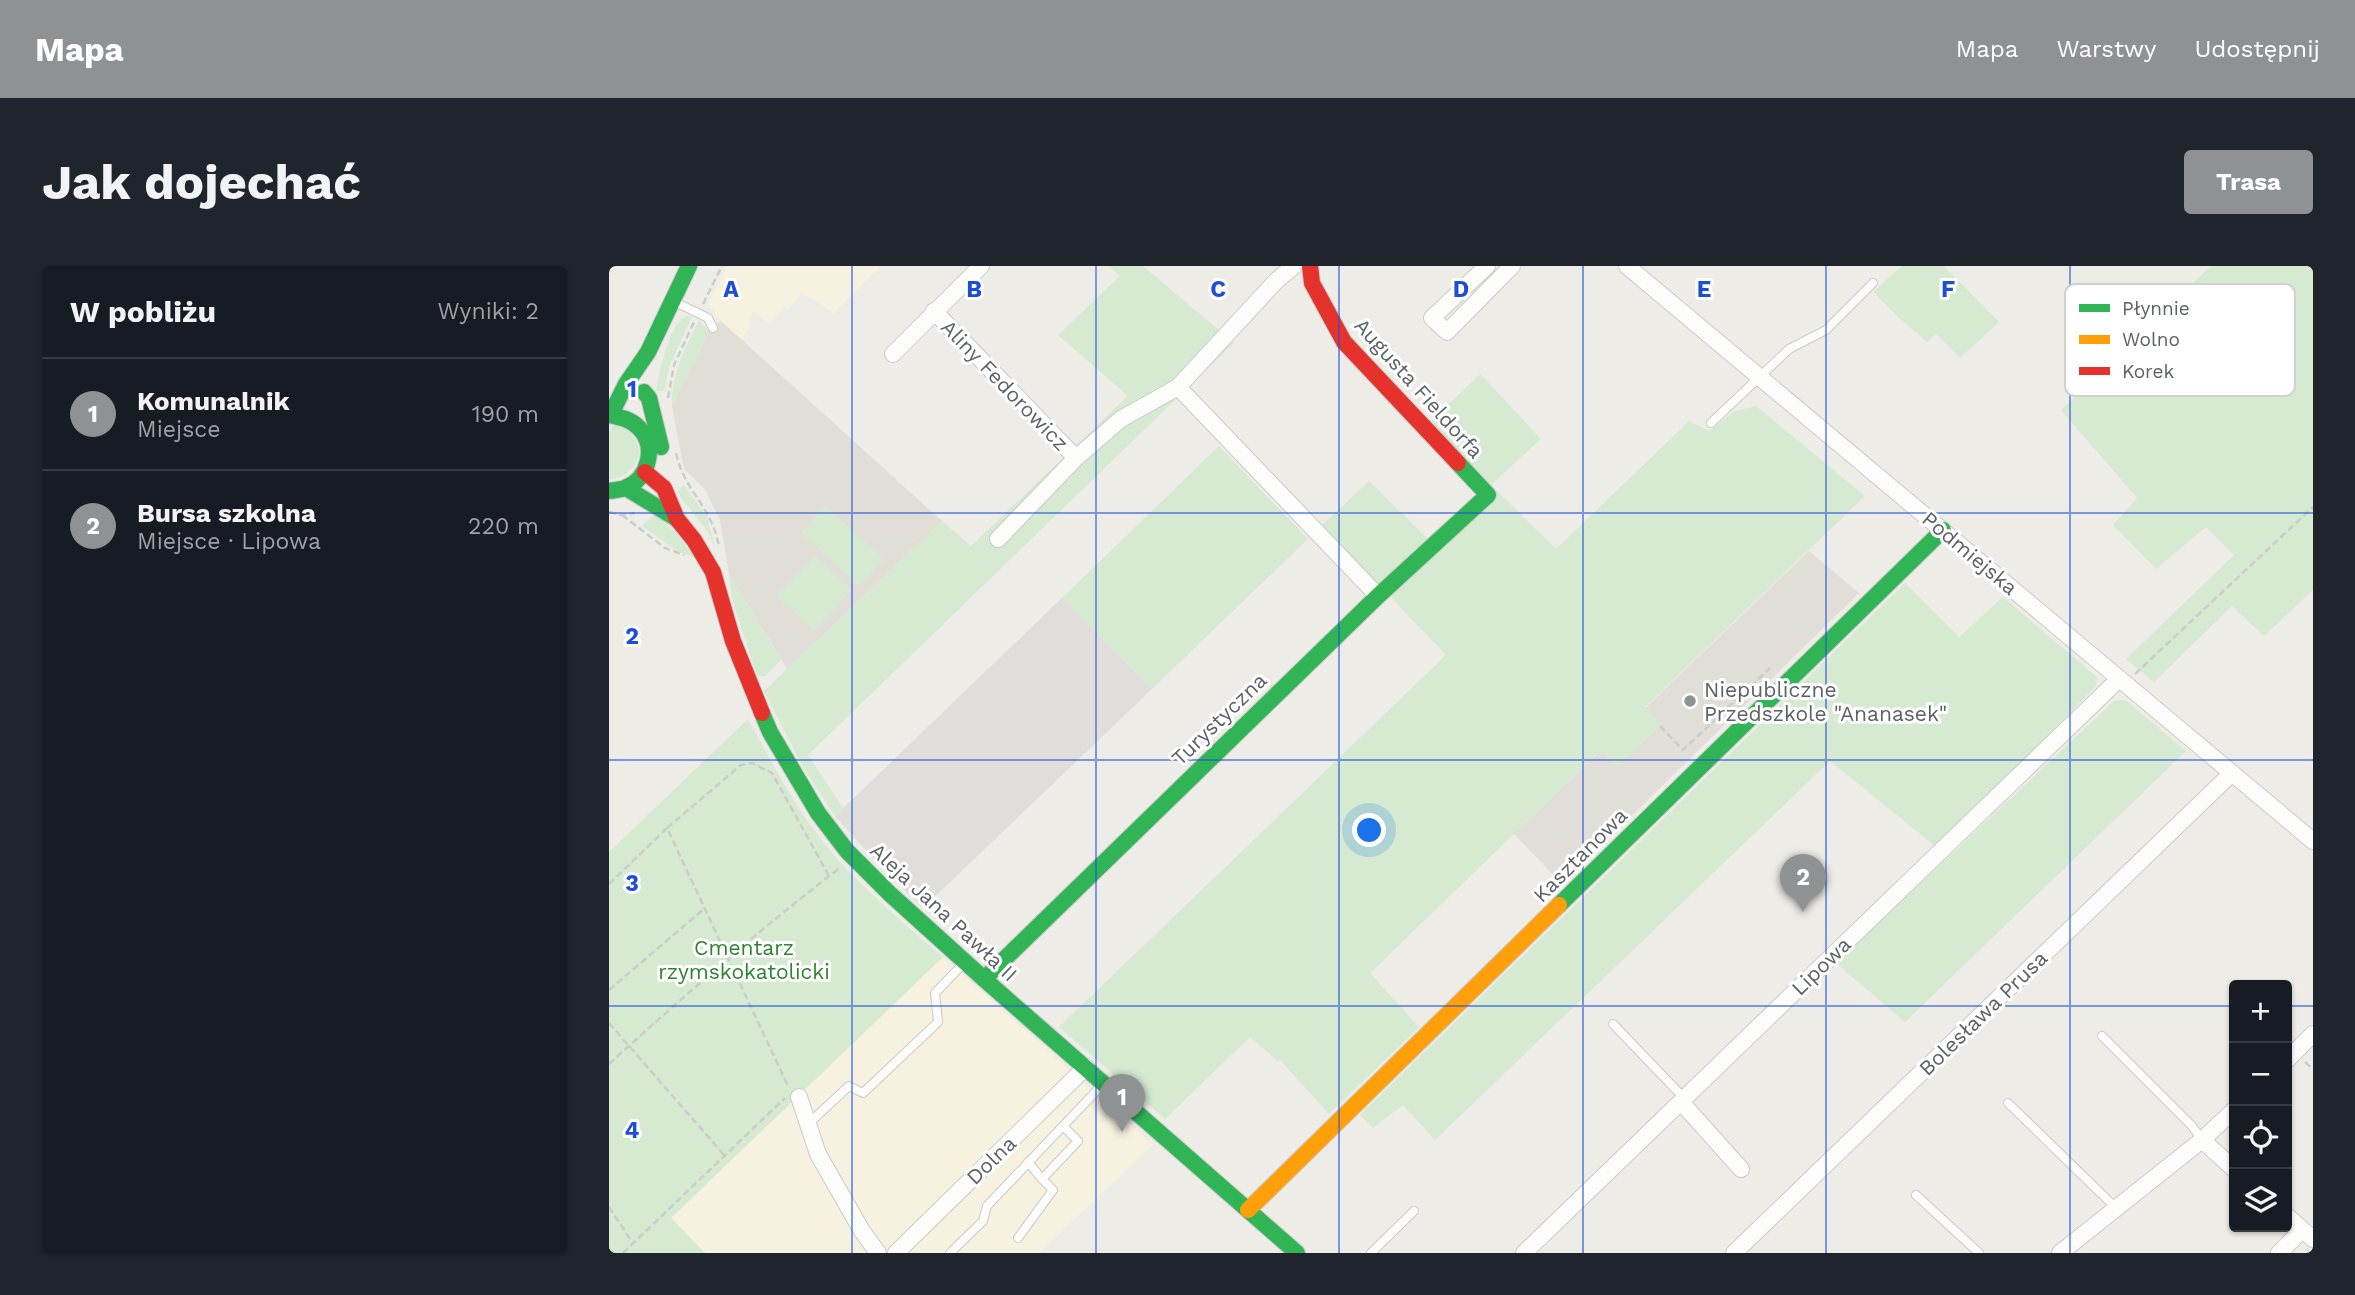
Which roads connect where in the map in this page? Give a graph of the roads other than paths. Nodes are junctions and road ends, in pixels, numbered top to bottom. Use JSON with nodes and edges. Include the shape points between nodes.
{"nodes":[{"id":1,"x":689,"y":266,"type":"edge"},
{"id":2,"x":981,"y":266,"type":"edge"},
{"id":3,"x":1294,"y":266,"type":"edge"},
{"id":4,"x":1310,"y":266,"type":"edge"},
{"id":5,"x":1487,"y":266,"type":"edge"},
{"id":6,"x":1511,"y":266,"type":"edge"},
{"id":7,"x":1627,"y":266,"type":"edge"},
{"id":8,"x":1873,"y":284,"type":"dead end"},
{"id":9,"x":673,"y":300,"type":"junction"},
{"id":10,"x":935,"y":311,"type":"junction"},
{"id":11,"x":713,"y":328,"type":"dead end"},
{"id":12,"x":648,"y":352,"type":"junction"},
{"id":13,"x":893,"y":354,"type":"dead end"},
{"id":14,"x":1759,"y":376,"type":"junction"},
{"id":15,"x":1178,"y":387,"type":"junction"},
{"id":16,"x":644,"y":392,"type":"junction"},
{"id":17,"x":610,"y":415,"type":"edge"},
{"id":18,"x":634,"y":422,"type":"junction"},
{"id":19,"x":1710,"y":423,"type":"dead end"},
{"id":20,"x":1076,"y":458,"type":"junction"},
{"id":21,"x":645,"y":472,"type":"junction"},
{"id":22,"x":626,"y":488,"type":"junction"},
{"id":23,"x":664,"y":488,"type":"junction"},
{"id":24,"x":609,"y":491,"type":"edge"},
{"id":25,"x":1488,"y":495,"type":"joint"},
{"id":26,"x":677,"y":519,"type":"junction"},
{"id":27,"x":1943,"y":530,"type":"junction"},
{"id":28,"x":998,"y":539,"type":"dead end"},
{"id":29,"x":1378,"y":596,"type":"junction"},
{"id":30,"x":2118,"y":680,"type":"junction"},
{"id":31,"x":2232,"y":773,"type":"junction"},
{"id":32,"x":2313,"y":841,"type":"edge"},
{"id":33,"x":965,"y":961,"type":"junction"},
{"id":34,"x":984,"y":979,"type":"junction"},
{"id":35,"x":1613,"y":1024,"type":"dead end"},
{"id":36,"x":2313,"y":1034,"type":"edge"},
{"id":37,"x":2102,"y":1035,"type":"dead end"},
{"id":38,"x":2292,"y":1055,"type":"edge"},
{"id":39,"x":1086,"y":1067,"type":"junction"},
{"id":40,"x":1104,"y":1084,"type":"junction"},
{"id":41,"x":792,"y":1093,"type":"road end"},
{"id":42,"x":1682,"y":1100,"type":"junction"},
{"id":43,"x":2008,"y":1103,"type":"dead end"},
{"id":44,"x":2229,"y":1115,"type":"edge"},
{"id":45,"x":808,"y":1125,"type":"junction"},
{"id":46,"x":1063,"y":1126,"type":"junction"},
{"id":47,"x":2202,"y":1140,"type":"junction"},
{"id":48,"x":1028,"y":1162,"type":"junction"},
{"id":49,"x":2229,"y":1164,"type":"edge"},
{"id":50,"x":1741,"y":1168,"type":"dead end"},
{"id":51,"x":1042,"y":1179,"type":"junction"},
{"id":52,"x":1916,"y":1195,"type":"dead end"},
{"id":53,"x":2117,"y":1209,"type":"junction"},
{"id":54,"x":1248,"y":1210,"type":"junction"},
{"id":55,"x":1414,"y":1211,"type":"dead end"},
{"id":56,"x":2292,"y":1221,"type":"edge"},
{"id":57,"x":2308,"y":1235,"type":"edge"},
{"id":58,"x":1019,"y":1237,"type":"dead end"},
{"id":59,"x":879,"y":1253,"type":"edge"},
{"id":60,"x":896,"y":1253,"type":"edge"},
{"id":61,"x":950,"y":1253,"type":"edge"},
{"id":62,"x":1297,"y":1253,"type":"edge"},
{"id":63,"x":1371,"y":1253,"type":"edge"},
{"id":64,"x":1524,"y":1253,"type":"edge"},
{"id":65,"x":1734,"y":1253,"type":"edge"},
{"id":66,"x":1979,"y":1253,"type":"edge"},
{"id":67,"x":2060,"y":1253,"type":"edge"},
{"id":68,"x":2279,"y":1253,"type":"edge"}],
"edges":[{"from":1,"to":9,"type":"street"},
{"from":2,"to":10,"type":"street","name":"Aliny Fedorowicz"},
{"from":3,"to":15,"type":"street"},
{"from":4,"to":25,"type":"street","name":"Augusta Fieldorfa","via":[[1312,283],[1343,342]]},
{"from":5,"to":6,"type":"street","via":[[1432,318],[1447,332]]},
{"from":7,"to":14,"type":"street","name":"Podmiejska"},
{"from":8,"to":14,"type":"lane","via":[[1826,330],[1789,349]]},
{"from":9,"to":11,"type":"lane","via":[[708,318]]},
{"from":9,"to":12,"type":"street"},
{"from":10,"to":13,"type":"street","name":"Aliny Fedorowicz"},
{"from":10,"to":20,"type":"street","name":"Aliny Fedorowicz"},
{"from":12,"to":16,"type":"street"},
{"from":12,"to":17,"type":"street"},
{"from":14,"to":19,"type":"lane"},
{"from":14,"to":27,"type":"street","name":"Podmiejska"},
{"from":15,"to":20,"type":"street","via":[[1121,419]]},
{"from":15,"to":29,"type":"street"},
{"from":16,"to":18,"type":"street"},
{"from":16,"to":23,"type":"street","via":[[660,438]]},
{"from":17,"to":18,"type":"street"},
{"from":18,"to":21,"type":"street","via":[[649,444]]},
{"from":20,"to":28,"type":"street"},
{"from":21,"to":22,"type":"street"},
{"from":21,"to":23,"type":"street","name":"Aleja Jana Pawła II"},
{"from":22,"to":24,"type":"street"},
{"from":22,"to":26,"type":"street","name":"Aleja Jana Pawła II"},
{"from":23,"to":26,"type":"street","name":"Aleja Jana Pawła II"},
{"from":25,"to":29,"type":"street","name":"Turystyczna"},
{"from":26,"to":33,"type":"street","name":"Aleja Jana Pawła II","via":[[713,572],[733,642],[771,732],[818,813],[890,894]]},
{"from":27,"to":30,"type":"street","name":"Podmiejska"},
{"from":27,"to":54,"type":"street","name":"Kasztanowa"},
{"from":29,"to":34,"type":"street","name":"Turystyczna"},
{"from":30,"to":31,"type":"street","name":"Podmiejska"},
{"from":30,"to":42,"type":"street","name":"Lipowa"},
{"from":31,"to":32,"type":"street","name":"Podmiejska"},
{"from":31,"to":65,"type":"street","name":"Bolesława Prusa"},
{"from":33,"to":34,"type":"street","name":"Aleja Jana Pawła II"},
{"from":33,"to":45,"type":"lane","via":[[935,993],[938,1021],[863,1093],[849,1086]]},
{"from":34,"to":39,"type":"street","name":"Aleja Jana Pawła II"},
{"from":35,"to":42,"type":"lane"},
{"from":36,"to":38,"type":"street"},
{"from":37,"to":47,"type":"lane"},
{"from":39,"to":40,"type":"street","name":"Aleja Jana Pawła II"},
{"from":39,"to":60,"type":"street","name":"Dolna"},
{"from":40,"to":46,"type":"lane"},
{"from":40,"to":54,"type":"street","name":"Aleja Jana Pawła II"},
{"from":41,"to":45,"type":"street"},
{"from":42,"to":50,"type":"street"},
{"from":42,"to":64,"type":"street","name":"Lipowa"},
{"from":43,"to":53,"type":"lane"},
{"from":44,"to":47,"type":"street"},
{"from":45,"to":59,"type":"street","via":[[818,1154]]},
{"from":46,"to":48,"type":"lane"},
{"from":46,"to":51,"type":"lane","via":[[1078,1141]]},
{"from":47,"to":49,"type":"street"},
{"from":47,"to":53,"type":"street"},
{"from":48,"to":51,"type":"lane"},
{"from":48,"to":61,"type":"lane","via":[[987,1206],[983,1221]]},
{"from":51,"to":58,"type":"lane","via":[[1053,1189]]},
{"from":52,"to":66,"type":"lane"},
{"from":53,"to":67,"type":"street"},
{"from":54,"to":62,"type":"street","name":"Aleja Jana Pawła II"},
{"from":55,"to":63,"type":"lane"},
{"from":56,"to":57,"type":"street"},
{"from":57,"to":68,"type":"street"}]}
